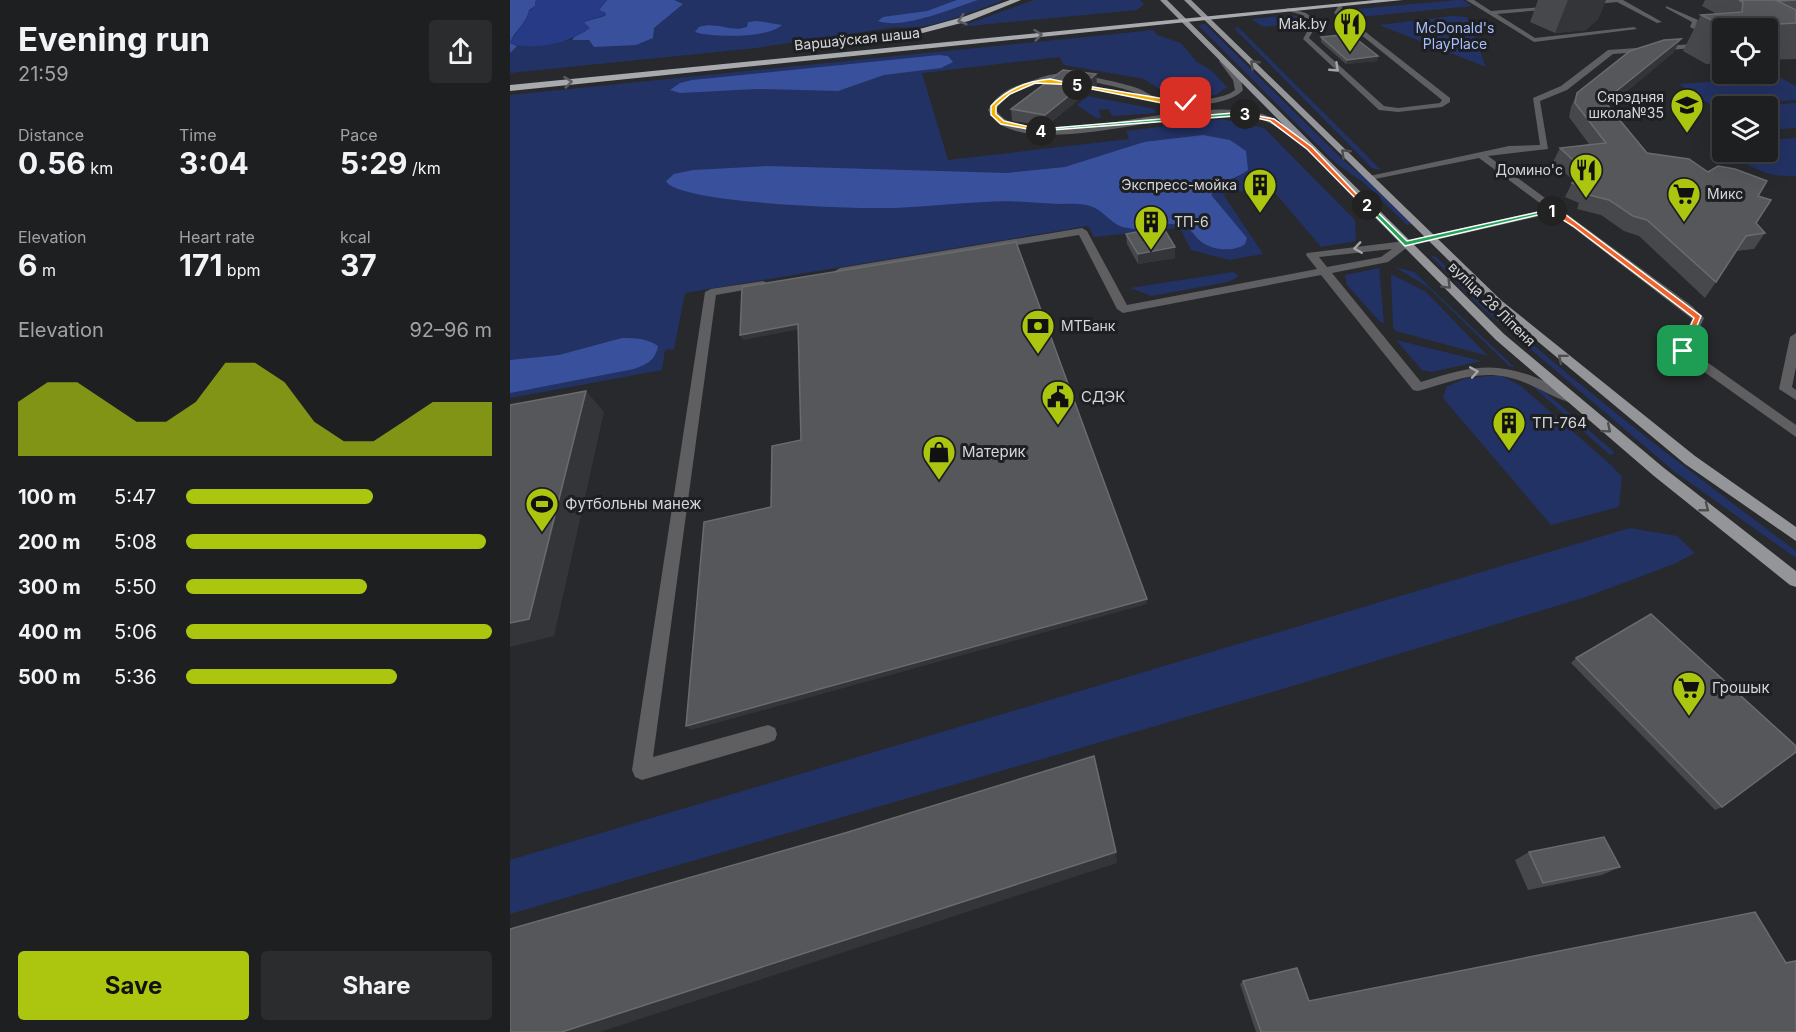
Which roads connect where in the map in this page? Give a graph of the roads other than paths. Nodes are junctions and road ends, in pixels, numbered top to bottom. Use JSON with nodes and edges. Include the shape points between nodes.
{"nodes":[{"id":1,"x":1017,"y":0,"type":"edge"},
{"id":2,"x":1163,"y":0,"type":"edge"},
{"id":3,"x":1187,"y":0,"type":"edge"},
{"id":4,"x":1303,"y":0,"type":"edge"},
{"id":5,"x":1399,"y":0,"type":"edge"},
{"id":6,"x":1469,"y":0,"type":"edge"},
{"id":7,"x":1258,"y":4,"type":"dead end"},
{"id":8,"x":1581,"y":4,"type":"dead end"},
{"id":9,"x":1340,"y":5,"type":"junction"},
{"id":10,"x":1558,"y":6,"type":"dead end"},
{"id":11,"x":1668,"y":7,"type":"dead end"},
{"id":12,"x":1208,"y":9,"type":"dead end"},
{"id":13,"x":1197,"y":10,"type":"junction"},
{"id":14,"x":1288,"y":10,"type":"junction"},
{"id":15,"x":1174,"y":12,"type":"junction"},
{"id":16,"x":1491,"y":13,"type":"junction"},
{"id":17,"x":1206,"y":18,"type":"junction"},
{"id":18,"x":1183,"y":21,"type":"junction"},
{"id":19,"x":1659,"y":22,"type":"dead end"},
{"id":20,"x":1350,"y":24,"type":"junction"},
{"id":21,"x":1634,"y":29,"type":"dead end"},
{"id":22,"x":1712,"y":37,"type":"edge"},
{"id":23,"x":1712,"y":44,"type":"edge"},
{"id":24,"x":855,"y":45,"type":"junction"},
{"id":25,"x":1223,"y":61,"type":"junction"},
{"id":26,"x":510,"y":78,"type":"edge"},
{"id":27,"x":510,"y":88,"type":"edge"},
{"id":28,"x":1374,"y":103,"type":"junction"},
{"id":29,"x":1310,"y":148,"type":"junction"},
{"id":30,"x":1481,"y":155,"type":"junction"},
{"id":31,"x":1370,"y":177,"type":"junction"},
{"id":32,"x":1556,"y":210,"type":"junction"},
{"id":33,"x":1432,"y":239,"type":"junction"},
{"id":34,"x":1405,"y":244,"type":"junction"},
{"id":35,"x":1325,"y":272,"type":"junction"},
{"id":36,"x":825,"y":273,"type":"edge"},
{"id":37,"x":780,"y":281,"type":"edge"},
{"id":38,"x":1796,"y":337,"type":"edge"},
{"id":39,"x":1796,"y":396,"type":"edge"},
{"id":40,"x":1569,"y":398,"type":"junction"},
{"id":41,"x":1796,"y":432,"type":"edge"},
{"id":42,"x":1796,"y":535,"type":"edge"},
{"id":43,"x":1796,"y":580,"type":"edge"},
{"id":44,"x":768,"y":734,"type":"dead end"}],
"edges":[{"from":1,"to":24,"type":"highway","one_way":true,"via":[[935,28]]},
{"from":2,"to":15,"type":"main road","name":"вуліца 28 Ліпеня"},
{"from":3,"to":13,"type":"main road","name":"вуліца 28 Ліпеня"},
{"from":4,"to":7,"type":"highway"},
{"from":5,"to":9,"type":"highway","name":"Варшаўская шаша"},
{"from":6,"to":16,"type":"lane"},
{"from":8,"to":19,"type":"lane","via":[[1618,0]]},
{"from":9,"to":14,"type":"highway","name":"Варшаўская шаша"},
{"from":9,"to":20,"type":"lane","via":[[1336,12]]},
{"from":10,"to":16,"type":"lane"},
{"from":11,"to":22,"type":"lane","via":[[1696,21],[1692,26]]},
{"from":12,"to":13,"type":"highway","name":"Варшаўская шаша"},
{"from":13,"to":15,"type":"highway","name":"Варшаўская шаша"},
{"from":13,"to":17,"type":"main road","name":"вуліца 28 Ліпеня"},
{"from":14,"to":17,"type":"highway","name":"Варшаўская шаша"},
{"from":14,"to":28,"type":"lane","one_way":true,"via":[[1316,23],[1305,38]]},
{"from":15,"to":18,"type":"main road","name":"вуліца 28 Ліпеня"},
{"from":15,"to":24,"type":"highway","name":"Варшаўская шаша"},
{"from":16,"to":21,"type":"lane","via":[[1534,40]]},
{"from":17,"to":18,"type":"highway","name":"Варшаўская шаша"},
{"from":31,"to":17,"type":"main road","name":"вуліца 28 Ліпеня","one_way":true},
{"from":18,"to":25,"type":"main road","name":"вуліца 28 Ліпеня"},
{"from":27,"to":18,"type":"highway","name":"Варшаўская шаша","one_way":true},
{"from":20,"to":28,"type":"lane","via":[[1350,32],[1356,38],[1426,96],[1426,100],[1414,104]]},
{"from":20,"to":28,"type":"lane","via":[[1447,100],[1442,105],[1398,110]]},
{"from":23,"to":30,"type":"lane","via":[[1611,52],[1564,88],[1536,100],[1545,147]]},
{"from":24,"to":26,"type":"highway","name":"Варшаўская шаша"},
{"from":25,"to":29,"type":"main road","name":"вуліца 28 Ліпеня"},
{"from":25,"to":29,"type":"lane","via":[[1240,87],[1233,96],[1195,103],[1156,100],[1128,88],[1072,76],[1051,77],[997,101],[993,110],[997,119],[1021,128],[1059,131],[1147,120],[1248,114],[1272,120]]},
{"from":29,"to":34,"type":"main road","name":"вуліца 28 Ліпеня"},
{"from":30,"to":31,"type":"lane"},
{"from":30,"to":32,"type":"lane"},
{"from":31,"to":33,"type":"main road","name":"вуліца 28 Ліпеня"},
{"from":32,"to":33,"type":"lane"},
{"from":32,"to":41,"type":"lane","via":[[1698,318],[1683,351]]},
{"from":33,"to":34,"type":"lane"},
{"from":42,"to":33,"type":"main road","name":"вуліца 28 Ліпеня","one_way":true,"via":[[1690,460],[1575,369]]},
{"from":34,"to":35,"type":"lane","via":[[1383,260]]},
{"from":34,"to":35,"type":"lane","one_way":true,"via":[[1311,255]]},
{"from":34,"to":40,"type":"main road","name":"вуліца 28 Ліпеня","one_way":true},
{"from":35,"to":36,"type":"lane","via":[[1124,309],[1082,231]]},
{"from":35,"to":40,"type":"lane","one_way":true,"via":[[1418,387],[1490,370],[1530,379]]},
{"from":37,"to":44,"type":"lane","via":[[711,292],[642,770]]},
{"from":38,"to":39,"type":"lane","via":[[1785,389]]},
{"from":40,"to":43,"type":"main road","name":"вуліца 28 Ліпеня","one_way":true}]}
